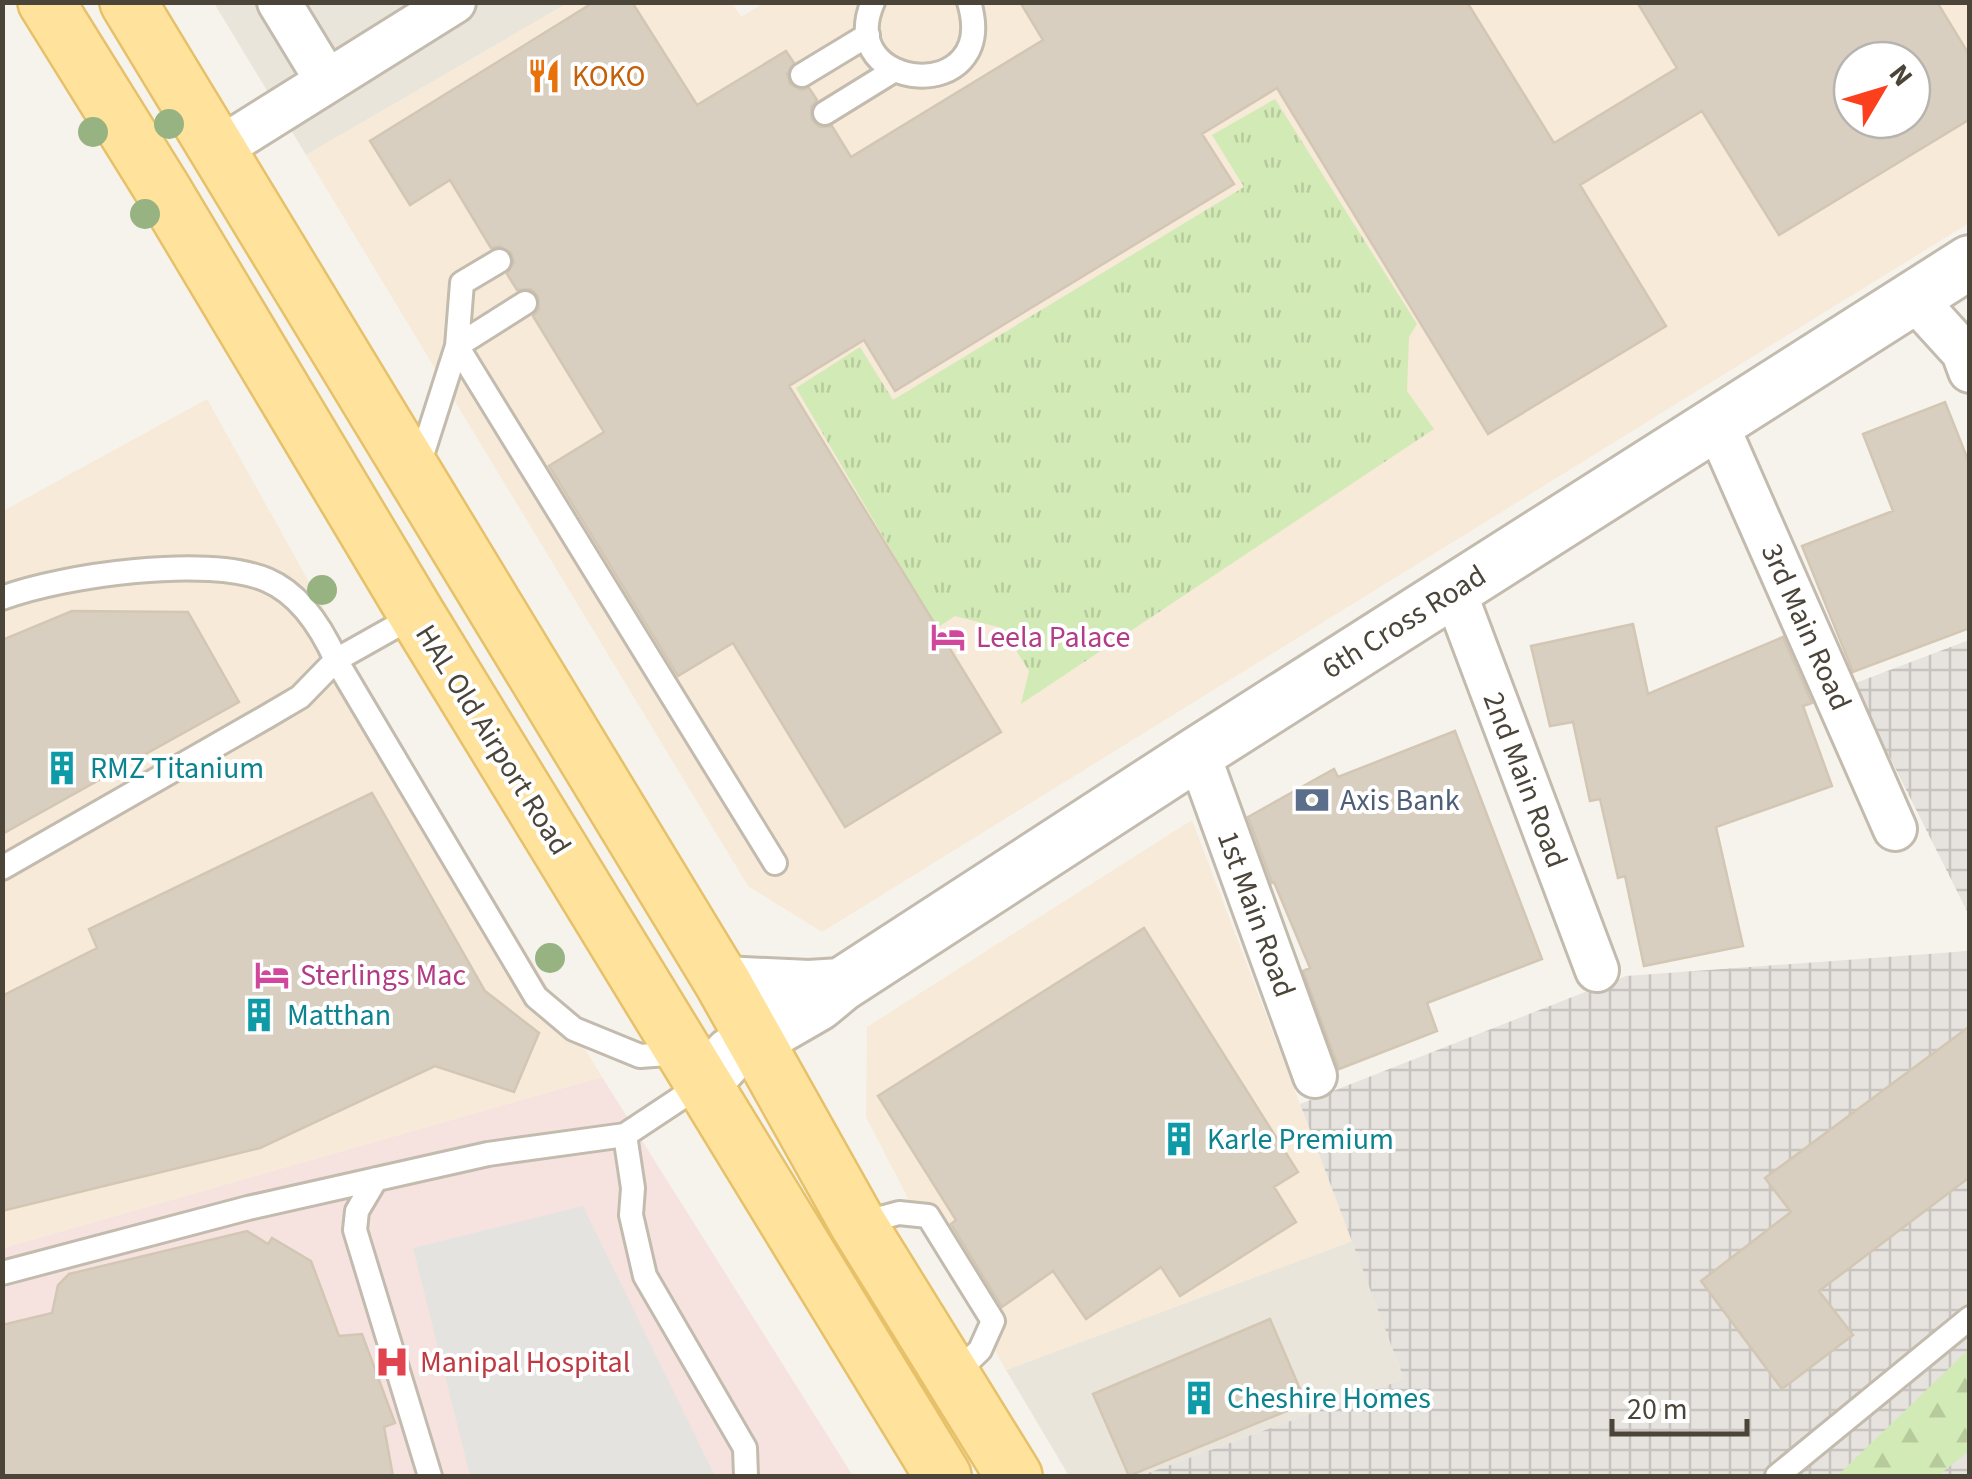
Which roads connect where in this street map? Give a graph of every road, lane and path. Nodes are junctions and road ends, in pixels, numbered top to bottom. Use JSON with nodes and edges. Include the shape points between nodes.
{"nodes":[{"id":1,"x":46,"y":2,"type":"edge"},
{"id":2,"x":128,"y":2,"type":"edge"},
{"id":3,"x":280,"y":2,"type":"edge"},
{"id":4,"x":454,"y":2,"type":"edge"},
{"id":5,"x":873,"y":2,"type":"edge"},
{"id":6,"x":969,"y":2,"type":"edge"},
{"id":7,"x":868,"y":35,"type":"junction"},
{"id":8,"x":893,"y":70,"type":"junction"},
{"id":9,"x":802,"y":75,"type":"dead end"},
{"id":10,"x":327,"y":82,"type":"junction"},
{"id":11,"x":825,"y":113,"type":"dead end"},
{"id":12,"x":219,"y":149,"type":"junction"},
{"id":13,"x":499,"y":261,"type":"dead end"},
{"id":14,"x":1970,"y":262,"type":"edge"},
{"id":15,"x":1912,"y":296,"type":"junction"},
{"id":16,"x":524,"y":303,"type":"dead end"},
{"id":17,"x":456,"y":346,"type":"junction"},
{"id":18,"x":1970,"y":371,"type":"edge"},
{"id":19,"x":1717,"y":425,"type":"junction"},
{"id":20,"x":416,"y":475,"type":"junction"},
{"id":21,"x":1454,"y":590,"type":"junction"},
{"id":22,"x":2,"y":598,"type":"edge"},
{"id":23,"x":416,"y":615,"type":"junction"},
{"id":24,"x":336,"y":660,"type":"junction"},
{"id":25,"x":1198,"y":752,"type":"junction"},
{"id":26,"x":1895,"y":829,"type":"dead end"},
{"id":27,"x":776,"y":862,"type":"dead end"},
{"id":28,"x":2,"y":868,"type":"edge"},
{"id":29,"x":1597,"y":970,"type":"dead end"},
{"id":30,"x":723,"y":984,"type":"junction"},
{"id":31,"x":840,"y":985,"type":"junction"},
{"id":32,"x":754,"y":1039,"type":"junction"},
{"id":33,"x":694,"y":1068,"type":"junction"},
{"id":34,"x":1315,"y":1076,"type":"dead end"},
{"id":35,"x":625,"y":1136,"type":"junction"},
{"id":36,"x":376,"y":1180,"type":"junction"},
{"id":37,"x":2,"y":1273,"type":"edge"},
{"id":38,"x":1970,"y":1318,"type":"edge"},
{"id":39,"x":430,"y":1476,"type":"edge"},
{"id":40,"x":746,"y":1476,"type":"edge"},
{"id":41,"x":943,"y":1476,"type":"edge"},
{"id":42,"x":1014,"y":1476,"type":"edge"},
{"id":43,"x":1777,"y":1476,"type":"edge"}],
"edges":[{"from":1,"to":23,"type":"main road","name":"HAL Old Airport Road"},
{"from":2,"to":12,"type":"main road"},
{"from":3,"to":10,"type":"street"},
{"from":4,"to":10,"type":"street"},
{"from":5,"to":7,"type":"lane"},
{"from":6,"to":8,"type":"lane","via":[[974,26],[956,66],[914,78]]},
{"from":7,"to":8,"type":"lane"},
{"from":7,"to":9,"type":"lane"},
{"from":8,"to":11,"type":"lane"},
{"from":10,"to":12,"type":"street"},
{"from":12,"to":20,"type":"main road"},
{"from":13,"to":17,"type":"lane","via":[[462,283]]},
{"from":14,"to":15,"type":"street","name":"6th Cross Road"},
{"from":15,"to":18,"type":"street","via":[[1962,352]]},
{"from":15,"to":19,"type":"street","name":"6th Cross Road"},
{"from":16,"to":17,"type":"lane"},
{"from":17,"to":20,"type":"lane"},
{"from":17,"to":27,"type":"lane"},
{"from":19,"to":21,"type":"street","name":"6th Cross Road"},
{"from":19,"to":26,"type":"street","name":"3rd Main Road"},
{"from":20,"to":30,"type":"main road"},
{"from":21,"to":25,"type":"street","name":"6th Cross Road"},
{"from":21,"to":29,"type":"street","name":"2nd Main Road"},
{"from":22,"to":24,"type":"lane","via":[[120,573],[238,572],[290,594],[325,634]]},
{"from":23,"to":24,"type":"lane"},
{"from":23,"to":33,"type":"main road","name":"HAL Old Airport Road"},
{"from":24,"to":28,"type":"lane","via":[[300,697]]},
{"from":24,"to":33,"type":"lane","via":[[536,997],[574,1029],[640,1056]]},
{"from":25,"to":31,"type":"street","name":"6th Cross Road"},
{"from":25,"to":34,"type":"street","name":"1st Main Road"},
{"from":30,"to":31,"type":"street"},
{"from":30,"to":32,"type":"main road"},
{"from":31,"to":32,"type":"street","name":"6th Cross Road"},
{"from":32,"to":33,"type":"street","name":"6th Cross Road"},
{"from":32,"to":42,"type":"main road","via":[[858,1224]]},
{"from":33,"to":35,"type":"lane"},
{"from":33,"to":41,"type":"main road","name":"HAL Old Airport Road"},
{"from":35,"to":36,"type":"lane","via":[[488,1154]]},
{"from":35,"to":40,"type":"lane","via":[[631,1214],[645,1276],[745,1448]]},
{"from":36,"to":37,"type":"lane"},
{"from":36,"to":39,"type":"lane","via":[[357,1211],[355,1230]]},
{"from":38,"to":43,"type":"lane"}]}
